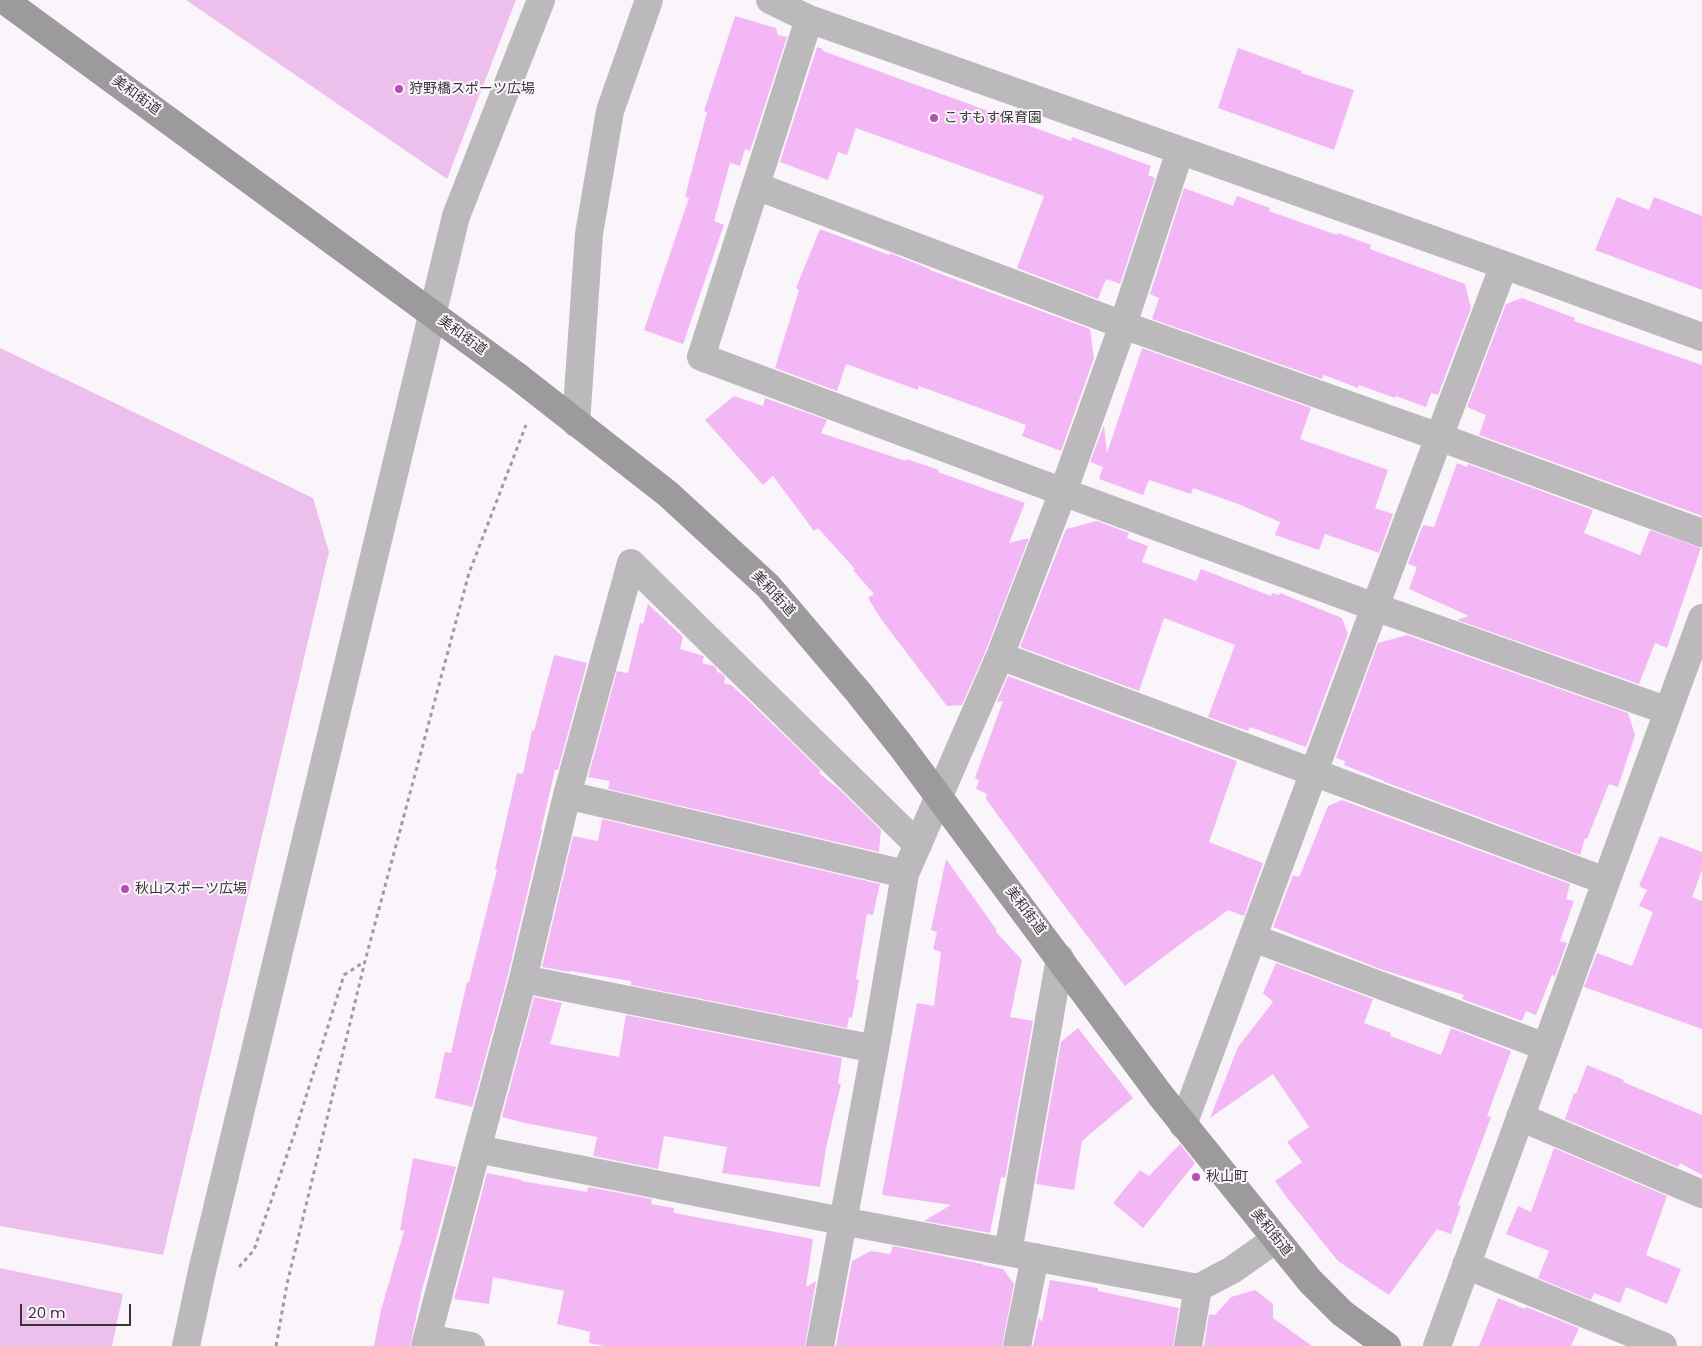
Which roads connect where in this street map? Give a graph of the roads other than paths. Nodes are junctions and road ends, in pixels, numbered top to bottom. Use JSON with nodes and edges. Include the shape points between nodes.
{"nodes":[{"id":1,"x":4,"y":0,"type":"edge"},
{"id":2,"x":541,"y":0,"type":"edge"},
{"id":3,"x":649,"y":0,"type":"edge"},
{"id":4,"x":770,"y":0,"type":"edge"},
{"id":5,"x":809,"y":18,"type":"junction"},
{"id":6,"x":1180,"y":151,"type":"junction"},
{"id":7,"x":756,"y":186,"type":"junction"},
{"id":8,"x":1504,"y":265,"type":"junction"},
{"id":9,"x":1123,"y":325,"type":"junction"},
{"id":10,"x":1702,"y":337,"type":"edge"},
{"id":11,"x":576,"y":423,"type":"junction"},
{"id":12,"x":1439,"y":437,"type":"junction"},
{"id":13,"x":1063,"y":492,"type":"junction"},
{"id":14,"x":1702,"y":533,"type":"edge"},
{"id":15,"x":1375,"y":607,"type":"junction"},
{"id":16,"x":1702,"y":618,"type":"edge"},
{"id":17,"x":1000,"y":656,"type":"junction"},
{"id":18,"x":1668,"y":711,"type":"junction"},
{"id":19,"x":1314,"y":773,"type":"junction"},
{"id":20,"x":567,"y":796,"type":"junction"},
{"id":21,"x":939,"y":799,"type":"junction"},
{"id":22,"x":918,"y":845,"type":"junction"},
{"id":23,"x":905,"y":874,"type":"junction"},
{"id":24,"x":1606,"y":881,"type":"junction"},
{"id":25,"x":1253,"y":938,"type":"junction"},
{"id":26,"x":1060,"y":958,"type":"junction"},
{"id":27,"x":523,"y":979,"type":"junction"},
{"id":28,"x":1546,"y":1047,"type":"junction"},
{"id":29,"x":875,"y":1049,"type":"junction"},
{"id":30,"x":1520,"y":1117,"type":"junction"},
{"id":31,"x":1184,"y":1125,"type":"junction"},
{"id":32,"x":477,"y":1149,"type":"junction"},
{"id":33,"x":1702,"y":1194,"type":"edge"},
{"id":34,"x":842,"y":1221,"type":"junction"},
{"id":35,"x":1276,"y":1239,"type":"junction"},
{"id":36,"x":1008,"y":1252,"type":"junction"},
{"id":37,"x":1035,"y":1257,"type":"junction"},
{"id":38,"x":1466,"y":1265,"type":"junction"},
{"id":39,"x":1198,"y":1288,"type":"junction"},
{"id":40,"x":426,"y":1342,"type":"edge"},
{"id":41,"x":186,"y":1346,"type":"edge"},
{"id":42,"x":471,"y":1346,"type":"edge"},
{"id":43,"x":820,"y":1346,"type":"edge"},
{"id":44,"x":1017,"y":1346,"type":"edge"},
{"id":45,"x":1188,"y":1346,"type":"edge"},
{"id":46,"x":1386,"y":1346,"type":"edge"},
{"id":47,"x":1437,"y":1346,"type":"edge"},
{"id":48,"x":1663,"y":1346,"type":"edge"}],
"edges":[{"from":1,"to":11,"type":"main road","name":"美和街道","bridge":true,"via":[[528,384]]},
{"from":2,"to":41,"type":"street","via":[[456,216]]},
{"from":3,"to":11,"type":"street","via":[[609,120],[589,234]]},
{"from":4,"to":5,"type":"street"},
{"from":5,"to":6,"type":"street"},
{"from":5,"to":7,"type":"street"},
{"from":6,"to":8,"type":"street"},
{"from":6,"to":9,"type":"street"},
{"from":7,"to":9,"type":"street"},
{"from":7,"to":13,"type":"street","via":[[701,356]]},
{"from":8,"to":10,"type":"street"},
{"from":8,"to":12,"type":"street"},
{"from":9,"to":12,"type":"street"},
{"from":9,"to":13,"type":"street"},
{"from":11,"to":21,"type":"main road","name":"美和街道","via":[[668,494],[768,586],[859,693]]},
{"from":12,"to":14,"type":"street"},
{"from":12,"to":15,"type":"street"},
{"from":13,"to":15,"type":"street"},
{"from":13,"to":17,"type":"street"},
{"from":15,"to":18,"type":"street"},
{"from":15,"to":19,"type":"street"},
{"from":16,"to":18,"type":"street"},
{"from":17,"to":19,"type":"street"},
{"from":17,"to":21,"type":"street"},
{"from":18,"to":24,"type":"street"},
{"from":19,"to":24,"type":"street"},
{"from":19,"to":25,"type":"street"},
{"from":20,"to":22,"type":"street","via":[[631,563]]},
{"from":20,"to":23,"type":"street"},
{"from":20,"to":27,"type":"street"},
{"from":21,"to":22,"type":"street"},
{"from":21,"to":26,"type":"main road","name":"美和街道"},
{"from":22,"to":23,"type":"street"},
{"from":23,"to":29,"type":"street"},
{"from":24,"to":28,"type":"street"},
{"from":25,"to":28,"type":"street"},
{"from":25,"to":31,"type":"street"},
{"from":26,"to":31,"type":"main road","name":"美和街道"},
{"from":26,"to":36,"type":"street"},
{"from":27,"to":29,"type":"street"},
{"from":27,"to":32,"type":"street"},
{"from":28,"to":30,"type":"street"},
{"from":29,"to":34,"type":"street"},
{"from":30,"to":33,"type":"street"},
{"from":30,"to":38,"type":"street"},
{"from":31,"to":35,"type":"main road","name":"美和街道"},
{"from":32,"to":34,"type":"street"},
{"from":32,"to":40,"type":"street"},
{"from":34,"to":36,"type":"street"},
{"from":34,"to":43,"type":"street"},
{"from":35,"to":39,"type":"street","via":[[1232,1270]]},
{"from":35,"to":46,"type":"main road","name":"美和街道","via":[[1310,1282],[1342,1313]]},
{"from":36,"to":37,"type":"street"},
{"from":37,"to":39,"type":"street"},
{"from":37,"to":44,"type":"street"},
{"from":38,"to":47,"type":"street"},
{"from":38,"to":48,"type":"street"},
{"from":39,"to":45,"type":"street"},
{"from":40,"to":42,"type":"street"}]}
